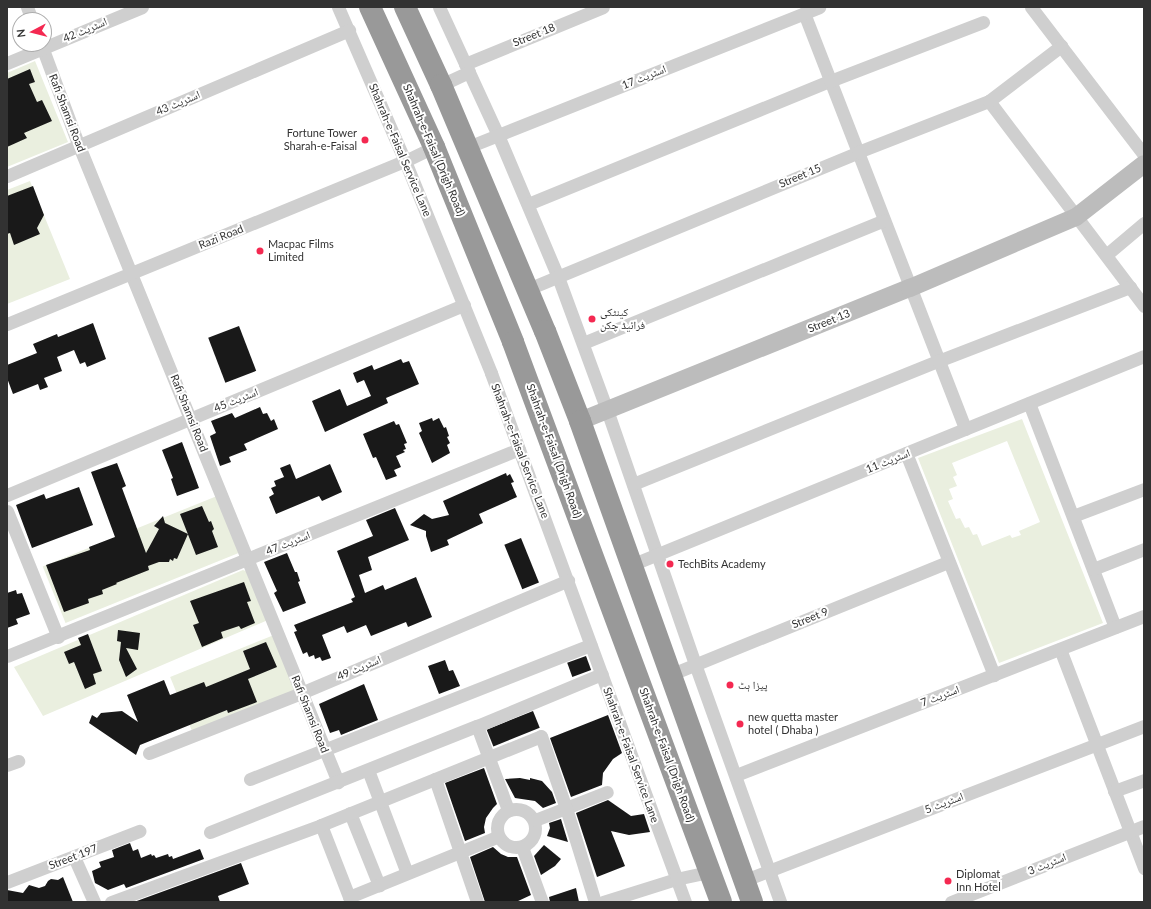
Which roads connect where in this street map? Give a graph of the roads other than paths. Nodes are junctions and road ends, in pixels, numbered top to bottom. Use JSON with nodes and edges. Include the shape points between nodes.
{"nodes":[{"id":1,"x":142,"y":7,"type":"edge"},
{"id":2,"x":338,"y":7,"type":"edge"},
{"id":3,"x":370,"y":7,"type":"edge"},
{"id":4,"x":405,"y":7,"type":"edge"},
{"id":5,"x":439,"y":7,"type":"edge"},
{"id":6,"x":603,"y":7,"type":"edge"},
{"id":7,"x":819,"y":7,"type":"edge"},
{"id":8,"x":1031,"y":7,"type":"edge"},
{"id":9,"x":804,"y":13,"type":"junction"},
{"id":10,"x":983,"y":22,"type":"dead end"},
{"id":11,"x":349,"y":30,"type":"junction"},
{"id":12,"x":52,"y":42,"type":"edge"},
{"id":13,"x":1061,"y":46,"type":"junction"},
{"id":14,"x":29,"y":52,"type":"edge"},
{"id":15,"x":44,"y":52,"type":"edge"},
{"id":16,"x":7,"y":62,"type":"edge"},
{"id":17,"x":467,"y":68,"type":"junction"},
{"id":18,"x":830,"y":81,"type":"junction"},
{"id":19,"x":441,"y":84,"type":"junction"},
{"id":20,"x":989,"y":102,"type":"junction"},
{"id":21,"x":498,"y":135,"type":"junction"},
{"id":22,"x":79,"y":146,"type":"junction"},
{"id":23,"x":434,"y":147,"type":"junction"},
{"id":24,"x":468,"y":147,"type":"junction"},
{"id":25,"x":858,"y":152,"type":"junction"},
{"id":26,"x":1144,"y":155,"type":"edge"},
{"id":27,"x":405,"y":161,"type":"junction"},
{"id":28,"x":1144,"y":164,"type":"edge"},
{"id":29,"x":7,"y":176,"type":"edge"},
{"id":30,"x":528,"y":204,"type":"junction"},
{"id":31,"x":1076,"y":217,"type":"junction"},
{"id":32,"x":884,"y":220,"type":"junction"},
{"id":33,"x":1144,"y":223,"type":"edge"},
{"id":34,"x":1106,"y":255,"type":"junction"},
{"id":35,"x":131,"y":274,"type":"junction"},
{"id":36,"x":558,"y":277,"type":"junction"},
{"id":37,"x":1130,"y":287,"type":"junction"},
{"id":38,"x":910,"y":288,"type":"junction"},
{"id":39,"x":528,"y":289,"type":"junction"},
{"id":40,"x":464,"y":306,"type":"junction"},
{"id":41,"x":1144,"y":306,"type":"edge"},
{"id":42,"x":7,"y":324,"type":"edge"},
{"id":43,"x":582,"y":342,"type":"junction"},
{"id":44,"x":1144,"y":356,"type":"edge"},
{"id":45,"x":938,"y":361,"type":"junction"},
{"id":46,"x":1029,"y":403,"type":"junction"},
{"id":47,"x":607,"y":410,"type":"junction"},
{"id":48,"x":190,"y":418,"type":"junction"},
{"id":49,"x":580,"y":421,"type":"junction"},
{"id":50,"x":965,"y":429,"type":"junction"},
{"id":51,"x":519,"y":449,"type":"junction"},
{"id":52,"x":906,"y":453,"type":"junction"},
{"id":53,"x":633,"y":484,"type":"junction"},
{"id":54,"x":1144,"y":489,"type":"edge"},
{"id":55,"x":7,"y":495,"type":"edge"},
{"id":56,"x":7,"y":511,"type":"edge"},
{"id":57,"x":1073,"y":516,"type":"junction"},
{"id":58,"x":1144,"y":549,"type":"edge"},
{"id":59,"x":657,"y":554,"type":"junction"},
{"id":60,"x":248,"y":559,"type":"junction"},
{"id":61,"x":948,"y":562,"type":"junction"},
{"id":62,"x":631,"y":565,"type":"junction"},
{"id":63,"x":1093,"y":569,"type":"junction"},
{"id":64,"x":568,"y":580,"type":"junction"},
{"id":65,"x":1144,"y":616,"type":"edge"},
{"id":66,"x":1115,"y":627,"type":"junction"},
{"id":67,"x":58,"y":637,"type":"junction"},
{"id":68,"x":591,"y":645,"type":"junction"},
{"id":69,"x":1060,"y":649,"type":"junction"},
{"id":70,"x":7,"y":656,"type":"edge"},
{"id":71,"x":695,"y":664,"type":"junction"},
{"id":72,"x":602,"y":674,"type":"junction"},
{"id":73,"x":672,"y":674,"type":"junction"},
{"id":74,"x":994,"y":674,"type":"junction"},
{"id":75,"x":301,"y":693,"type":"junction"},
{"id":76,"x":477,"y":726,"type":"junction"},
{"id":77,"x":1144,"y":726,"type":"edge"},
{"id":78,"x":1096,"y":745,"type":"junction"},
{"id":79,"x":324,"y":749,"type":"junction"},
{"id":80,"x":149,"y":753,"type":"dead end"},
{"id":81,"x":487,"y":757,"type":"junction"},
{"id":82,"x":368,"y":770,"type":"junction"},
{"id":83,"x":736,"y":775,"type":"junction"},
{"id":84,"x":250,"y":779,"type":"dead end"},
{"id":85,"x":435,"y":779,"type":"junction"},
{"id":86,"x":1144,"y":780,"type":"edge"},
{"id":87,"x":338,"y":782,"type":"junction"},
{"id":88,"x":1114,"y":791,"type":"junction"},
{"id":89,"x":607,"y":792,"type":"dead end"},
{"id":90,"x":380,"y":801,"type":"junction"},
{"id":91,"x":566,"y":808,"type":"junction"},
{"id":92,"x":508,"y":810,"type":"junction"},
{"id":93,"x":350,"y":813,"type":"junction"},
{"id":94,"x":535,"y":820,"type":"junction"},
{"id":95,"x":321,"y":825,"type":"junction"},
{"id":96,"x":1144,"y":826,"type":"edge"},
{"id":97,"x":138,"y":831,"type":"dead end"},
{"id":98,"x":1130,"y":831,"type":"junction"},
{"id":99,"x":210,"y":832,"type":"dead end"},
{"id":100,"x":497,"y":837,"type":"junction"},
{"id":101,"x":522,"y":847,"type":"junction"},
{"id":102,"x":460,"y":850,"type":"junction"},
{"id":103,"x":74,"y":857,"type":"junction"},
{"id":104,"x":1144,"y":868,"type":"edge"},
{"id":105,"x":769,"y":871,"type":"junction"},
{"id":106,"x":710,"y":872,"type":"junction"},
{"id":107,"x":407,"y":873,"type":"junction"},
{"id":108,"x":676,"y":879,"type":"junction"},
{"id":109,"x":745,"y":880,"type":"junction"},
{"id":110,"x":7,"y":882,"type":"edge"},
{"id":111,"x":379,"y":885,"type":"junction"},
{"id":112,"x":539,"y":901,"type":"edge"},
{"id":113,"x":94,"y":902,"type":"edge"},
{"id":114,"x":111,"y":902,"type":"edge"},
{"id":115,"x":477,"y":902,"type":"edge"},
{"id":116,"x":595,"y":902,"type":"edge"},
{"id":117,"x":603,"y":902,"type":"edge"},
{"id":118,"x":685,"y":902,"type":"edge"},
{"id":119,"x":721,"y":902,"type":"edge"},
{"id":120,"x":752,"y":902,"type":"edge"},
{"id":121,"x":780,"y":902,"type":"edge"},
{"id":122,"x":951,"y":902,"type":"edge"}],
"edges":[{"from":1,"to":12,"type":"street","name":"اسٹریٹ 42"},
{"from":2,"to":11,"type":"street","name":"Shahrah-e-Faisal Service Lane"},
{"from":3,"to":23,"type":"highway","name":"Shahrah-e-Faisal (Drigh Road)"},
{"from":4,"to":19,"type":"highway"},
{"from":5,"to":17,"type":"street"},
{"from":6,"to":17,"type":"street","name":"Street 18"},
{"from":7,"to":9,"type":"street","name":"اسٹریٹ 17"},
{"from":8,"to":13,"type":"street"},
{"from":9,"to":18,"type":"street"},
{"from":9,"to":21,"type":"street","name":"اسٹریٹ 17"},
{"from":10,"to":18,"type":"street"},
{"from":11,"to":22,"type":"street","name":"اسٹریٹ 43"},
{"from":11,"to":27,"type":"street","name":"Shahrah-e-Faisal Service Lane"},
{"from":13,"to":20,"type":"street","name":"Street 15"},
{"from":13,"to":26,"type":"street"},
{"from":14,"to":16,"type":"street","name":"اسٹریٹ 42"},
{"from":15,"to":22,"type":"street","name":"Rafi Shamsi Road"},
{"from":17,"to":19,"type":"street","name":"Street 18"},
{"from":17,"to":21,"type":"street"},
{"from":18,"to":25,"type":"street"},
{"from":18,"to":30,"type":"street"},
{"from":19,"to":24,"type":"highway"},
{"from":20,"to":25,"type":"street","name":"Street 15"},
{"from":20,"to":31,"type":"street"},
{"from":21,"to":24,"type":"street","name":"اسٹریٹ 17"},
{"from":21,"to":30,"type":"street"},
{"from":22,"to":29,"type":"street","name":"اسٹریٹ 43"},
{"from":22,"to":35,"type":"street","name":"Rafi Shamsi Road"},
{"from":23,"to":27,"type":"street","name":"Razi Road"},
{"from":23,"to":106,"type":"highway","name":"Shahrah-e-Faisal (Drigh Road)","via":[[513,342]]},
{"from":24,"to":39,"type":"highway"},
{"from":25,"to":32,"type":"street"},
{"from":25,"to":36,"type":"street","name":"Street 15"},
{"from":27,"to":35,"type":"street","name":"Razi Road"},
{"from":27,"to":40,"type":"street","name":"Shahrah-e-Faisal Service Lane"},
{"from":28,"to":31,"type":"street","name":"Street 13"},
{"from":30,"to":36,"type":"street"},
{"from":31,"to":34,"type":"street"},
{"from":31,"to":38,"type":"street","name":"Street 13"},
{"from":32,"to":38,"type":"street"},
{"from":32,"to":43,"type":"street"},
{"from":33,"to":34,"type":"street"},
{"from":34,"to":37,"type":"street"},
{"from":35,"to":42,"type":"street","name":"Razi Road"},
{"from":35,"to":48,"type":"street","name":"Rafi Shamsi Road"},
{"from":36,"to":39,"type":"street","name":"Street 15"},
{"from":36,"to":43,"type":"street"},
{"from":37,"to":41,"type":"street"},
{"from":37,"to":45,"type":"street"},
{"from":38,"to":45,"type":"street"},
{"from":38,"to":47,"type":"street","name":"Street 13"},
{"from":39,"to":49,"type":"highway"},
{"from":40,"to":48,"type":"street","name":"اسٹریٹ 45"},
{"from":40,"to":51,"type":"street","name":"Shahrah-e-Faisal Service Lane"},
{"from":43,"to":47,"type":"street"},
{"from":44,"to":46,"type":"street","name":"اسٹریٹ 11"},
{"from":45,"to":50,"type":"street"},
{"from":45,"to":53,"type":"street"},
{"from":46,"to":50,"type":"street","name":"اسٹریٹ 11"},
{"from":46,"to":57,"type":"street"},
{"from":47,"to":49,"type":"street","name":"Street 13"},
{"from":47,"to":53,"type":"street"},
{"from":48,"to":55,"type":"street","name":"اسٹریٹ 45"},
{"from":48,"to":60,"type":"street","name":"Rafi Shamsi Road"},
{"from":49,"to":62,"type":"highway"},
{"from":50,"to":52,"type":"street","name":"اسٹریٹ 11"},
{"from":51,"to":60,"type":"street","name":"اسٹریٹ 47"},
{"from":51,"to":64,"type":"street","name":"Shahrah-e-Faisal Service Lane"},
{"from":52,"to":59,"type":"street","name":"اسٹریٹ 11"},
{"from":52,"to":61,"type":"street"},
{"from":53,"to":59,"type":"street"},
{"from":54,"to":57,"type":"street"},
{"from":56,"to":67,"type":"street"},
{"from":57,"to":63,"type":"street"},
{"from":58,"to":63,"type":"street"},
{"from":59,"to":62,"type":"street","name":"اسٹریٹ 11"},
{"from":59,"to":71,"type":"street"},
{"from":60,"to":67,"type":"street","name":"اسٹریٹ 47"},
{"from":60,"to":75,"type":"street","name":"Rafi Shamsi Road"},
{"from":61,"to":71,"type":"street","name":"Street 9"},
{"from":61,"to":74,"type":"street"},
{"from":62,"to":73,"type":"highway"},
{"from":63,"to":66,"type":"street"},
{"from":64,"to":68,"type":"street","name":"Shahrah-e-Faisal Service Lane"},
{"from":64,"to":75,"type":"street","name":"اسٹریٹ 49"},
{"from":65,"to":66,"type":"street","name":"اسٹریٹ 7"},
{"from":66,"to":69,"type":"street","name":"اسٹریٹ 7"},
{"from":67,"to":70,"type":"street","name":"اسٹریٹ 47"},
{"from":68,"to":72,"type":"street","name":"Shahrah-e-Faisal Service Lane"},
{"from":68,"to":79,"type":"street"},
{"from":69,"to":74,"type":"street","name":"اسٹریٹ 7"},
{"from":69,"to":78,"type":"street"},
{"from":71,"to":73,"type":"street","name":"Street 9"},
{"from":71,"to":83,"type":"street"},
{"from":72,"to":76,"type":"street"},
{"from":72,"to":108,"type":"street","name":"Shahrah-e-Faisal Service Lane"},
{"from":73,"to":109,"type":"highway"},
{"from":74,"to":83,"type":"street","name":"اسٹریٹ 7"},
{"from":75,"to":79,"type":"street","name":"Rafi Shamsi Road"},
{"from":75,"to":80,"type":"street","name":"اسٹریٹ 49"},
{"from":76,"to":81,"type":"street"},
{"from":76,"to":82,"type":"street"},
{"from":77,"to":78,"type":"street","name":"اسٹریٹ 5"},
{"from":78,"to":88,"type":"street"},
{"from":78,"to":105,"type":"street","name":"اسٹریٹ 5"},
{"from":79,"to":84,"type":"street"},
{"from":79,"to":87,"type":"street","name":"Rafi Shamsi Road"},
{"from":81,"to":85,"type":"street"},
{"from":81,"to":91,"type":"street","via":[[541,736]]},
{"from":81,"to":92,"type":"street"},
{"from":82,"to":87,"type":"street"},
{"from":82,"to":90,"type":"street"},
{"from":83,"to":105,"type":"street"},
{"from":85,"to":90,"type":"street"},
{"from":85,"to":102,"type":"street"},
{"from":86,"to":88,"type":"street"},
{"from":87,"to":99,"type":"street"},
{"from":88,"to":98,"type":"street"},
{"from":89,"to":91,"type":"street"},
{"from":90,"to":93,"type":"street"},
{"from":90,"to":107,"type":"street"},
{"from":91,"to":94,"type":"street"},
{"from":91,"to":116,"type":"street"},
{"from":92,"to":94,"type":"street","via":[[524,810]]},
{"from":92,"to":100,"type":"street","via":[[499,818]]},
{"from":93,"to":95,"type":"street"},
{"from":93,"to":111,"type":"street"},
{"from":94,"to":101,"type":"street","via":[[534,834]]},
{"from":95,"to":111,"type":"street","via":[[349,896]]},
{"from":95,"to":114,"type":"street"},
{"from":96,"to":98,"type":"street","name":"اسٹریٹ 3"},
{"from":97,"to":103,"type":"street","name":"Street 197"},
{"from":98,"to":104,"type":"street"},
{"from":98,"to":122,"type":"street","name":"اسٹریٹ 3"},
{"from":100,"to":101,"type":"street","via":[[513,848]]},
{"from":100,"to":102,"type":"street"},
{"from":101,"to":112,"type":"street"},
{"from":102,"to":107,"type":"street"},
{"from":102,"to":115,"type":"street"},
{"from":103,"to":110,"type":"street","name":"Street 197"},
{"from":103,"to":113,"type":"street"},
{"from":105,"to":109,"type":"street","name":"اسٹریٹ 5"},
{"from":105,"to":121,"type":"street"},
{"from":106,"to":108,"type":"street"},
{"from":106,"to":119,"type":"highway","name":"Shahrah-e-Faisal (Drigh Road)"},
{"from":107,"to":111,"type":"street"},
{"from":108,"to":117,"type":"street"},
{"from":108,"to":118,"type":"street","name":"Shahrah-e-Faisal Service Lane"},
{"from":109,"to":120,"type":"highway"}]}
